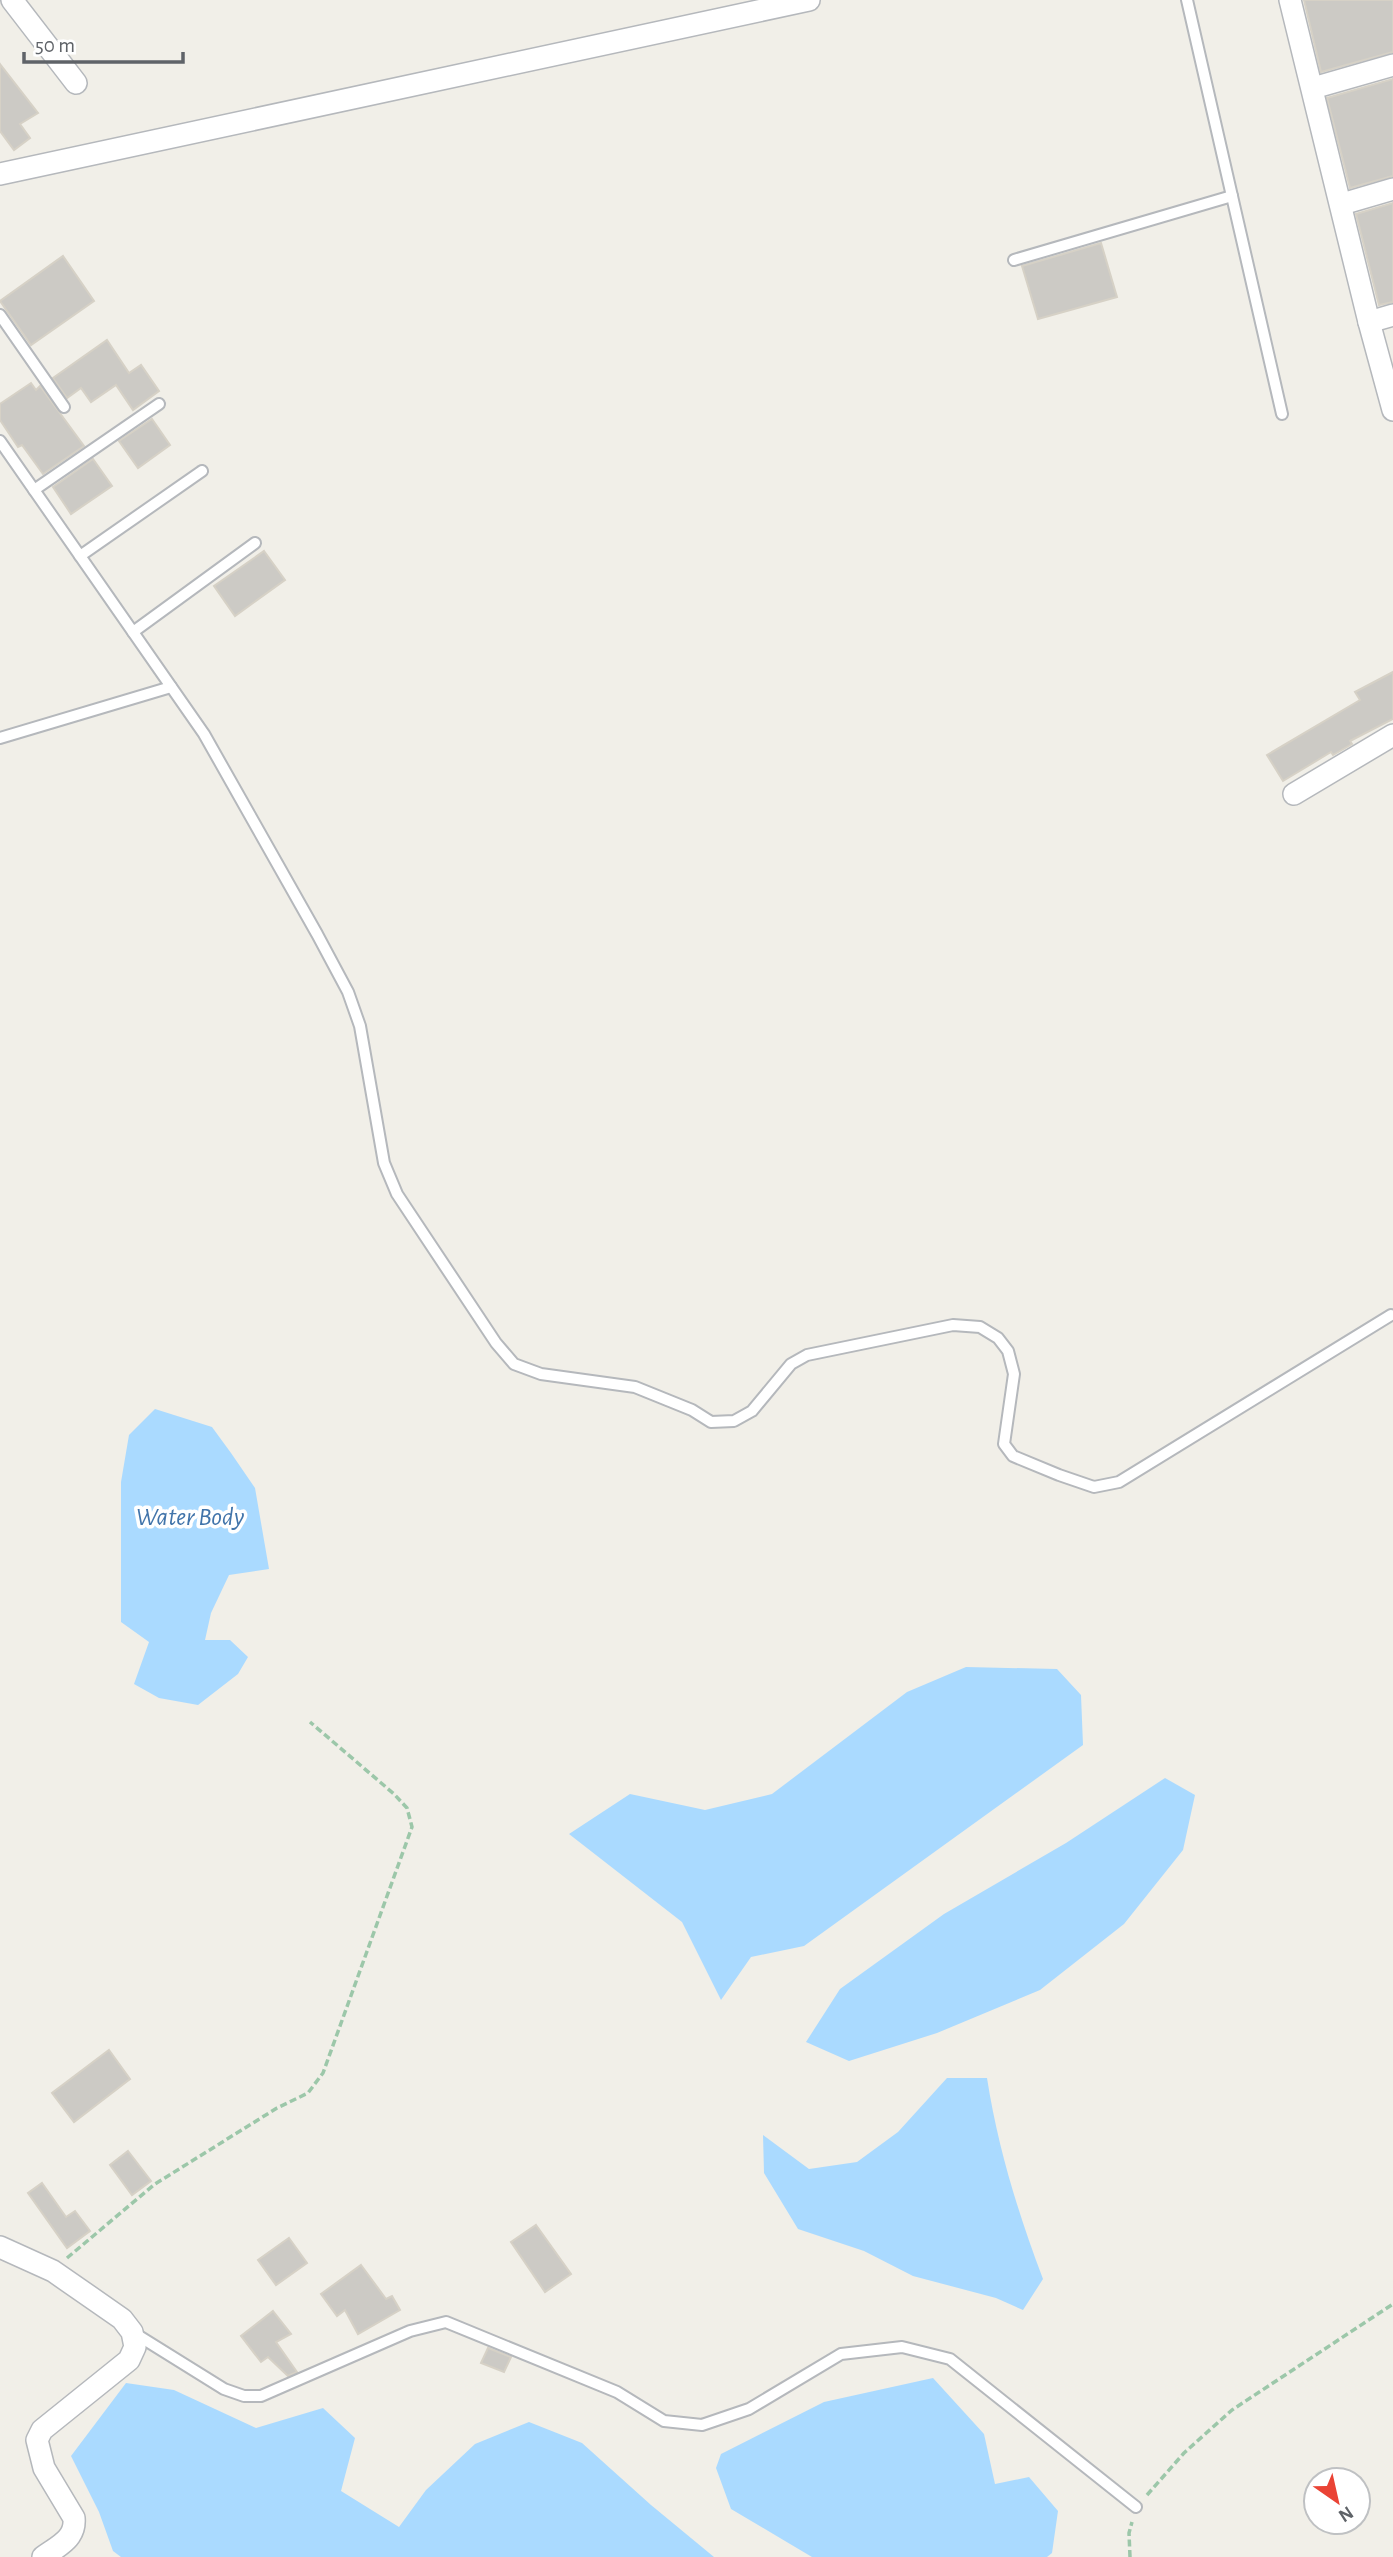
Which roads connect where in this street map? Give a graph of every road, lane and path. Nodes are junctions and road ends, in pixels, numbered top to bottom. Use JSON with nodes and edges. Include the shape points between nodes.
{"nodes":[{"id":1,"x":12,"y":0,"type":"edge"},
{"id":2,"x":809,"y":0,"type":"edge"},
{"id":3,"x":1187,"y":0,"type":"edge"},
{"id":4,"x":1290,"y":0,"type":"edge"},
{"id":5,"x":1393,"y":65,"type":"edge"},
{"id":6,"x":76,"y":83,"type":"dead end"},
{"id":7,"x":1312,"y":88,"type":"junction"},
{"id":8,"x":0,"y":174,"type":"edge"},
{"id":9,"x":1393,"y":189,"type":"edge"},
{"id":10,"x":1232,"y":196,"type":"junction"},
{"id":11,"x":1342,"y":204,"type":"junction"},
{"id":12,"x":1014,"y":260,"type":"dead end"},
{"id":13,"x":0,"y":315,"type":"edge"},
{"id":14,"x":1393,"y":315,"type":"edge"},
{"id":15,"x":1369,"y":322,"type":"junction"},
{"id":16,"x":159,"y":404,"type":"dead end"},
{"id":17,"x":64,"y":407,"type":"dead end"},
{"id":18,"x":1393,"y":410,"type":"edge"},
{"id":19,"x":1282,"y":414,"type":"dead end"},
{"id":20,"x":0,"y":441,"type":"edge"},
{"id":21,"x":202,"y":471,"type":"dead end"},
{"id":22,"x":34,"y":490,"type":"junction"},
{"id":23,"x":255,"y":543,"type":"dead end"},
{"id":24,"x":80,"y":555,"type":"junction"},
{"id":25,"x":133,"y":632,"type":"junction"},
{"id":26,"x":171,"y":687,"type":"junction"},
{"id":27,"x":0,"y":738,"type":"edge"},
{"id":28,"x":1391,"y":740,"type":"edge"},
{"id":29,"x":1294,"y":794,"type":"dead end"},
{"id":30,"x":1391,"y":1315,"type":"dead end"},
{"id":31,"x":310,"y":1722,"type":"dead end"},
{"id":32,"x":0,"y":2247,"type":"edge"},
{"id":33,"x":53,"y":2271,"type":"junction"},
{"id":34,"x":1393,"y":2304,"type":"edge"},
{"id":35,"x":132,"y":2332,"type":"junction"},
{"id":36,"x":1136,"y":2507,"type":"junction"},
{"id":37,"x":43,"y":2557,"type":"edge"},
{"id":38,"x":1130,"y":2557,"type":"edge"}],
"edges":[{"from":1,"to":6,"type":"street"},
{"from":2,"to":8,"type":"street"},
{"from":3,"to":10,"type":"lane"},
{"from":4,"to":7,"type":"street"},
{"from":5,"to":7,"type":"street"},
{"from":7,"to":11,"type":"street"},
{"from":9,"to":11,"type":"street"},
{"from":10,"to":12,"type":"lane"},
{"from":10,"to":19,"type":"lane"},
{"from":11,"to":15,"type":"street"},
{"from":13,"to":17,"type":"lane"},
{"from":14,"to":15,"type":"street"},
{"from":15,"to":18,"type":"street"},
{"from":16,"to":22,"type":"lane"},
{"from":20,"to":22,"type":"lane"},
{"from":21,"to":24,"type":"lane"},
{"from":22,"to":24,"type":"lane"},
{"from":23,"to":25,"type":"lane"},
{"from":24,"to":25,"type":"lane"},
{"from":25,"to":26,"type":"lane"},
{"from":26,"to":27,"type":"lane"},
{"from":26,"to":30,"type":"lane","via":[[204,734],[348,992],[360,1027],[384,1163],[397,1194],[514,1364],[541,1374],[635,1387],[711,1422],[733,1421],[752,1411],[792,1364],[807,1355],[953,1325],[980,1327],[1008,1351],[1014,1374],[1004,1444],[1013,1456],[1094,1487],[1119,1482]]},
{"from":28,"to":29,"type":"street"},
{"from":31,"to":33,"type":"path","via":[[394,1794],[407,1808],[412,1827],[323,2073],[308,2093],[155,2184]]},
{"from":32,"to":33,"type":"street"},
{"from":33,"to":35,"type":"street","via":[[122,2319]]},
{"from":34,"to":36,"type":"path","via":[[1232,2410],[1184,2453]]},
{"from":35,"to":36,"type":"lane","via":[[224,2389],[261,2396],[410,2332],[446,2322],[617,2392],[664,2421],[702,2425],[749,2409],[841,2354],[902,2347],[950,2359]]},
{"from":35,"to":37,"type":"street","via":[[135,2347],[129,2360],[42,2430],[37,2440],[44,2468],[75,2527],[68,2540]]},
{"from":36,"to":38,"type":"path","via":[[1129,2533]]}]}
